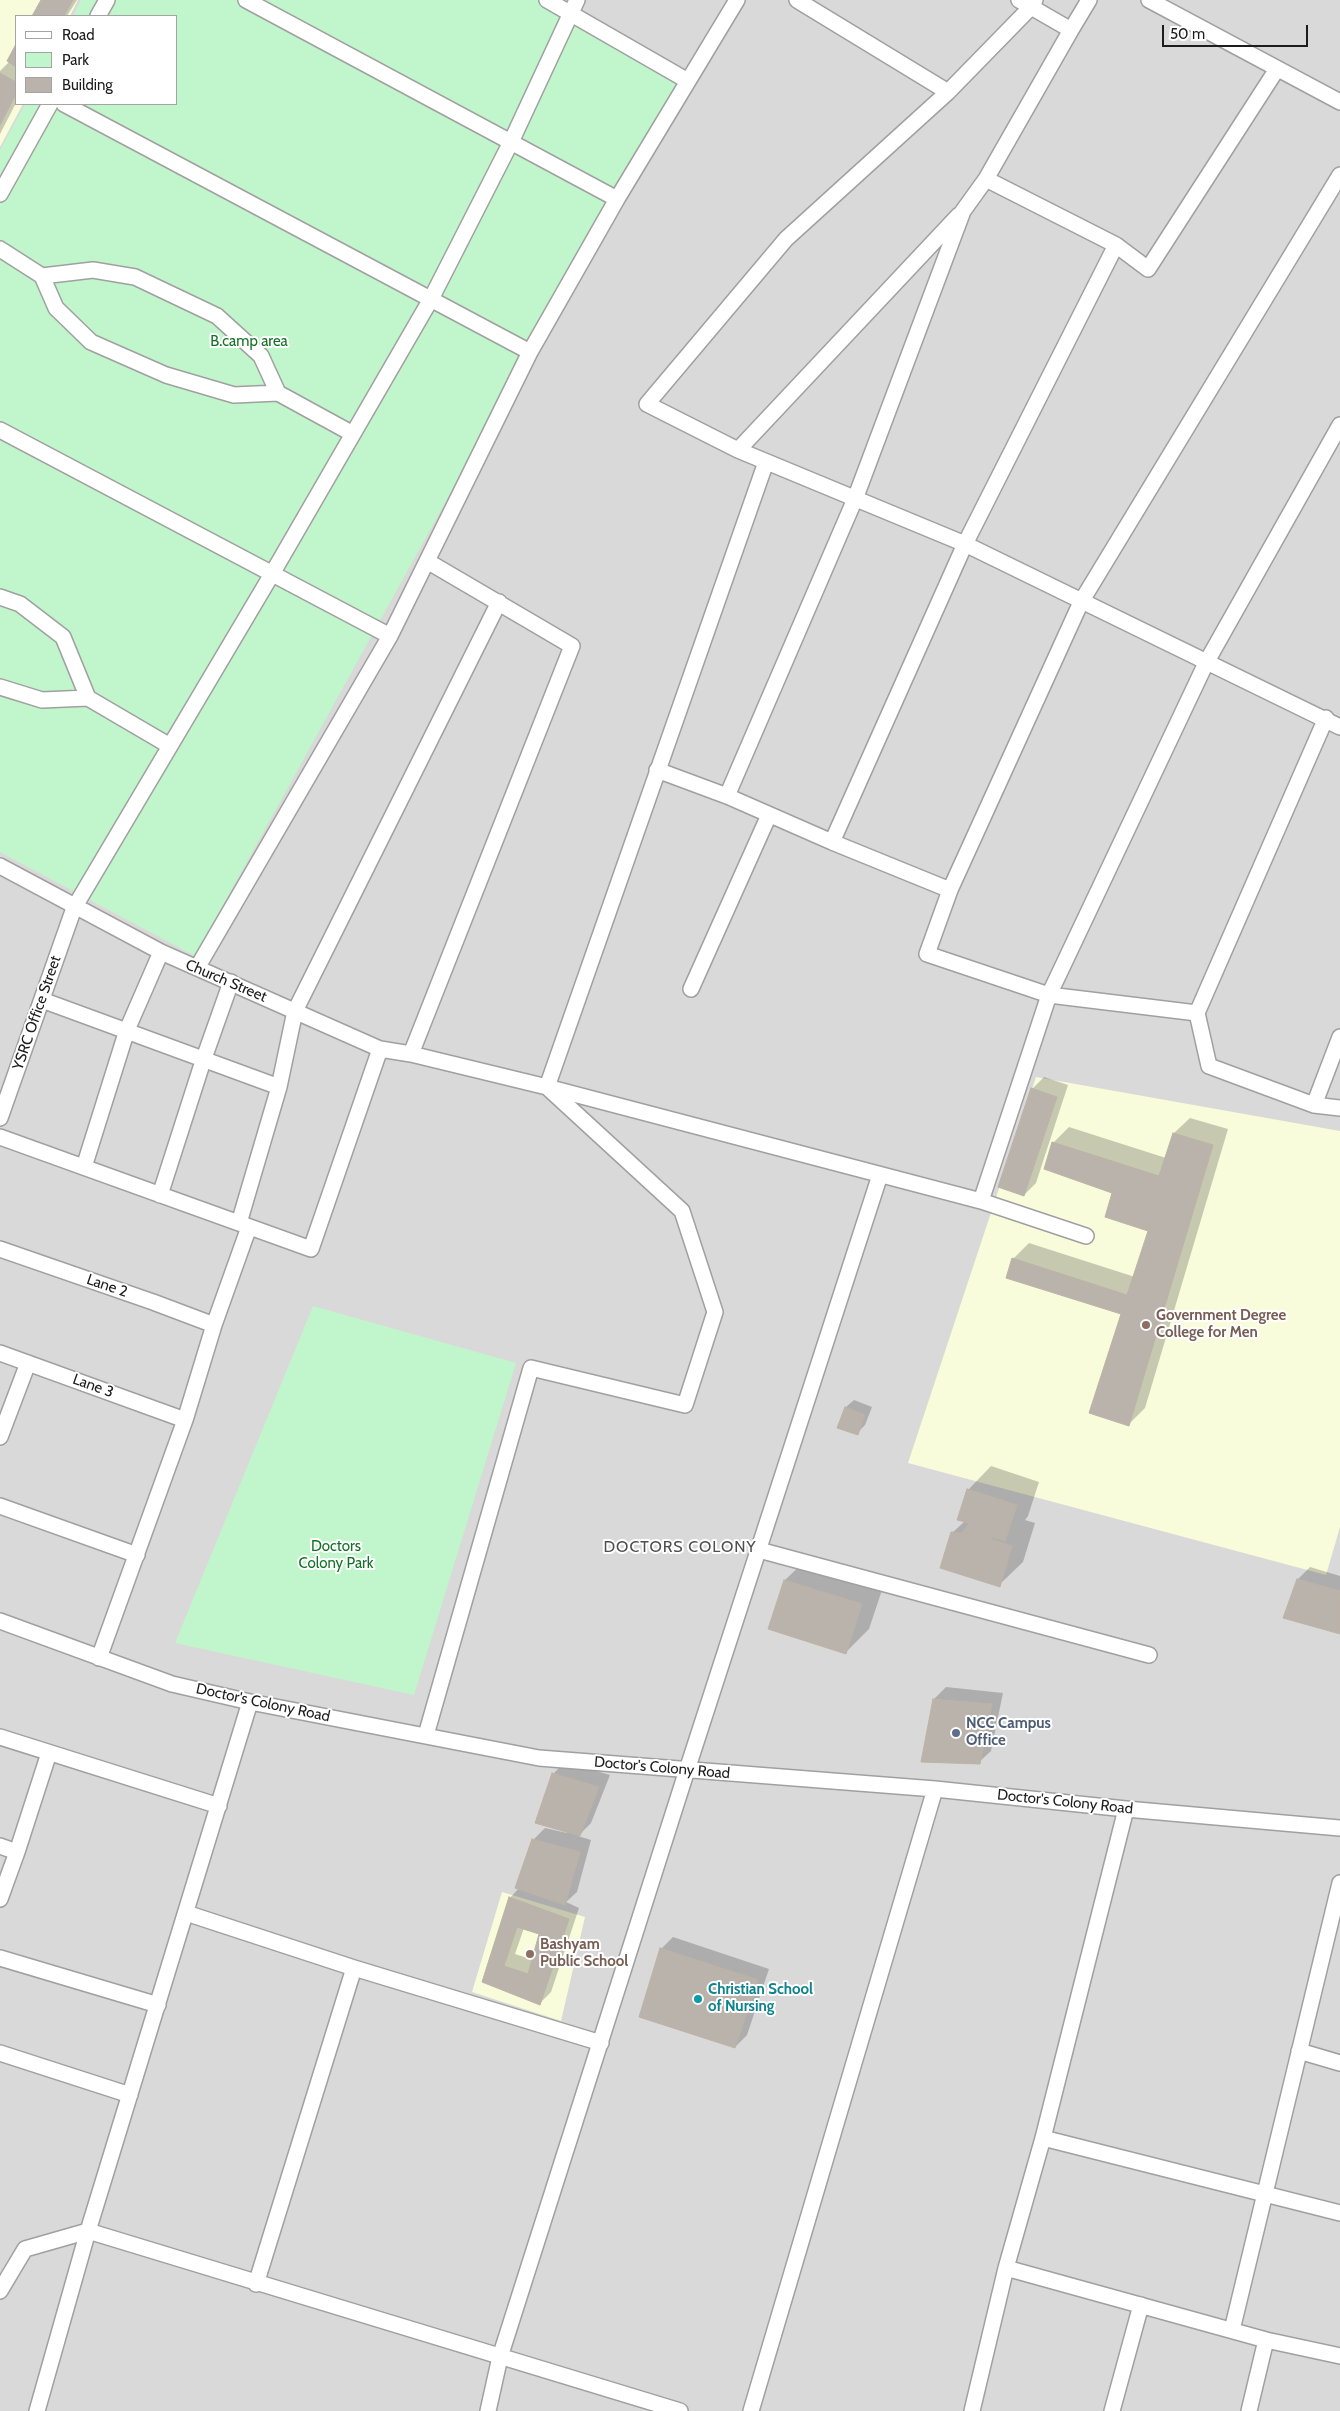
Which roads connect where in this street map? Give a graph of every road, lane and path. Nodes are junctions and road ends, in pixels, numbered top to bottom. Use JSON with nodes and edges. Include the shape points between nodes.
{"nodes":[{"id":1,"x":107,"y":0,"type":"edge"},
{"id":2,"x":246,"y":0,"type":"edge"},
{"id":3,"x":547,"y":0,"type":"edge"},
{"id":4,"x":737,"y":0,"type":"edge"},
{"id":5,"x":797,"y":0,"type":"edge"},
{"id":6,"x":1089,"y":0,"type":"edge"},
{"id":7,"x":1149,"y":0,"type":"edge"},
{"id":8,"x":1029,"y":2,"type":"edge"},
{"id":9,"x":573,"y":6,"type":"edge"},
{"id":10,"x":99,"y":15,"type":"edge"},
{"id":11,"x":1071,"y":30,"type":"junction"},
{"id":12,"x":1277,"y":69,"type":"junction"},
{"id":13,"x":688,"y":81,"type":"junction"},
{"id":14,"x":948,"y":92,"type":"junction"},
{"id":15,"x":1340,"y":102,"type":"edge"},
{"id":16,"x":49,"y":105,"type":"edge"},
{"id":17,"x":66,"y":105,"type":"edge"},
{"id":18,"x":511,"y":142,"type":"junction"},
{"id":19,"x":1340,"y":175,"type":"edge"},
{"id":20,"x":986,"y":179,"type":"junction"},
{"id":21,"x":0,"y":194,"type":"edge"},
{"id":22,"x":617,"y":198,"type":"junction"},
{"id":23,"x":963,"y":211,"type":"junction"},
{"id":24,"x":1116,"y":245,"type":"junction"},
{"id":25,"x":0,"y":249,"type":"edge"},
{"id":26,"x":42,"y":276,"type":"junction"},
{"id":27,"x":431,"y":299,"type":"junction"},
{"id":28,"x":530,"y":352,"type":"junction"},
{"id":29,"x":278,"y":393,"type":"junction"},
{"id":30,"x":1340,"y":425,"type":"edge"},
{"id":31,"x":0,"y":430,"type":"edge"},
{"id":32,"x":353,"y":434,"type":"junction"},
{"id":33,"x":738,"y":450,"type":"junction"},
{"id":34,"x":766,"y":462,"type":"junction"},
{"id":35,"x":855,"y":499,"type":"junction"},
{"id":36,"x":965,"y":544,"type":"junction"},
{"id":37,"x":427,"y":561,"type":"junction"},
{"id":38,"x":272,"y":574,"type":"junction"},
{"id":39,"x":0,"y":597,"type":"edge"},
{"id":40,"x":499,"y":602,"type":"junction"},
{"id":41,"x":1082,"y":602,"type":"junction"},
{"id":42,"x":390,"y":636,"type":"junction"},
{"id":43,"x":1206,"y":663,"type":"junction"},
{"id":44,"x":0,"y":687,"type":"edge"},
{"id":45,"x":88,"y":698,"type":"junction"},
{"id":46,"x":1326,"y":718,"type":"junction"},
{"id":47,"x":1340,"y":727,"type":"edge"},
{"id":48,"x":170,"y":746,"type":"junction"},
{"id":49,"x":656,"y":770,"type":"junction"},
{"id":50,"x":727,"y":796,"type":"junction"},
{"id":51,"x":769,"y":815,"type":"junction"},
{"id":52,"x":832,"y":842,"type":"junction"},
{"id":53,"x":0,"y":866,"type":"edge"},
{"id":54,"x":950,"y":890,"type":"junction"},
{"id":55,"x":74,"y":908,"type":"junction"},
{"id":56,"x":161,"y":952,"type":"junction"},
{"id":57,"x":197,"y":968,"type":"junction"},
{"id":58,"x":231,"y":982,"type":"junction"},
{"id":59,"x":691,"y":989,"type":"dead end"},
{"id":60,"x":1049,"y":994,"type":"junction"},
{"id":61,"x":42,"y":1000,"type":"junction"},
{"id":62,"x":295,"y":1010,"type":"junction"},
{"id":63,"x":1197,"y":1013,"type":"junction"},
{"id":64,"x":127,"y":1030,"type":"junction"},
{"id":65,"x":1340,"y":1037,"type":"edge"},
{"id":66,"x":380,"y":1049,"type":"junction"},
{"id":67,"x":411,"y":1054,"type":"junction"},
{"id":68,"x":203,"y":1061,"type":"junction"},
{"id":69,"x":279,"y":1087,"type":"junction"},
{"id":70,"x":546,"y":1087,"type":"junction"},
{"id":71,"x":1314,"y":1105,"type":"junction"},
{"id":72,"x":1340,"y":1108,"type":"edge"},
{"id":73,"x":0,"y":1118,"type":"edge"},
{"id":74,"x":0,"y":1137,"type":"edge"},
{"id":75,"x":84,"y":1167,"type":"junction"},
{"id":76,"x":880,"y":1176,"type":"junction"},
{"id":77,"x":160,"y":1195,"type":"junction"},
{"id":78,"x":981,"y":1201,"type":"junction"},
{"id":79,"x":244,"y":1225,"type":"junction"},
{"id":80,"x":1086,"y":1236,"type":"dead end"},
{"id":81,"x":0,"y":1249,"type":"edge"},
{"id":82,"x":214,"y":1325,"type":"junction"},
{"id":83,"x":0,"y":1353,"type":"edge"},
{"id":84,"x":28,"y":1363,"type":"junction"},
{"id":85,"x":185,"y":1420,"type":"junction"},
{"id":86,"x":0,"y":1437,"type":"edge"},
{"id":87,"x":0,"y":1506,"type":"edge"},
{"id":88,"x":758,"y":1550,"type":"junction"},
{"id":89,"x":136,"y":1555,"type":"junction"},
{"id":90,"x":0,"y":1621,"type":"edge"},
{"id":91,"x":1149,"y":1654,"type":"dead end"},
{"id":92,"x":99,"y":1658,"type":"junction"},
{"id":93,"x":250,"y":1702,"type":"junction"},
{"id":94,"x":426,"y":1735,"type":"junction"},
{"id":95,"x":0,"y":1736,"type":"edge"},
{"id":96,"x":48,"y":1752,"type":"junction"},
{"id":97,"x":687,"y":1770,"type":"junction"},
{"id":98,"x":935,"y":1789,"type":"junction"},
{"id":99,"x":218,"y":1806,"type":"junction"},
{"id":100,"x":1126,"y":1809,"type":"junction"},
{"id":101,"x":1340,"y":1828,"type":"edge"},
{"id":102,"x":0,"y":1846,"type":"edge"},
{"id":103,"x":17,"y":1852,"type":"junction"},
{"id":104,"x":1340,"y":1883,"type":"edge"},
{"id":105,"x":0,"y":1899,"type":"edge"},
{"id":106,"x":186,"y":1913,"type":"junction"},
{"id":107,"x":0,"y":1958,"type":"edge"},
{"id":108,"x":354,"y":1968,"type":"junction"},
{"id":109,"x":158,"y":2005,"type":"junction"},
{"id":110,"x":600,"y":2043,"type":"junction"},
{"id":111,"x":1299,"y":2051,"type":"junction"},
{"id":112,"x":0,"y":2052,"type":"edge"},
{"id":113,"x":1340,"y":2063,"type":"edge"},
{"id":114,"x":130,"y":2095,"type":"junction"},
{"id":115,"x":1043,"y":2138,"type":"junction"},
{"id":116,"x":1265,"y":2193,"type":"junction"},
{"id":117,"x":1340,"y":2213,"type":"edge"},
{"id":118,"x":88,"y":2231,"type":"junction"},
{"id":119,"x":1006,"y":2268,"type":"junction"},
{"id":120,"x":256,"y":2284,"type":"junction"},
{"id":121,"x":0,"y":2291,"type":"edge"},
{"id":122,"x":1141,"y":2305,"type":"junction"},
{"id":123,"x":1232,"y":2330,"type":"junction"},
{"id":124,"x":1266,"y":2340,"type":"junction"},
{"id":125,"x":1340,"y":2356,"type":"edge"},
{"id":126,"x":500,"y":2357,"type":"junction"},
{"id":127,"x":37,"y":2411,"type":"edge"},
{"id":128,"x":488,"y":2411,"type":"edge"},
{"id":129,"x":680,"y":2411,"type":"edge"},
{"id":130,"x":751,"y":2411,"type":"edge"},
{"id":131,"x":972,"y":2411,"type":"edge"},
{"id":132,"x":1112,"y":2411,"type":"edge"},
{"id":133,"x":1249,"y":2411,"type":"edge"}],
"edges":[{"from":1,"to":10,"type":"street"},
{"from":2,"to":18,"type":"street"},
{"from":3,"to":9,"type":"street"},
{"from":4,"to":13,"type":"street"},
{"from":5,"to":14,"type":"street"},
{"from":6,"to":11,"type":"street"},
{"from":7,"to":12,"type":"street"},
{"from":8,"to":11,"type":"street"},
{"from":8,"to":14,"type":"street"},
{"from":9,"to":13,"type":"street"},
{"from":9,"to":18,"type":"street","name":"YSRC Office Street"},
{"from":11,"to":20,"type":"street"},
{"from":12,"to":15,"type":"street"},
{"from":12,"to":24,"type":"street","via":[[1148,269]]},
{"from":13,"to":22,"type":"street"},
{"from":14,"to":33,"type":"street","via":[[786,239],[647,404]]},
{"from":16,"to":21,"type":"street"},
{"from":17,"to":27,"type":"street"},
{"from":18,"to":22,"type":"street"},
{"from":18,"to":27,"type":"street","name":"YSRC Office Street"},
{"from":19,"to":41,"type":"street"},
{"from":20,"to":23,"type":"street"},
{"from":20,"to":24,"type":"street"},
{"from":22,"to":28,"type":"street"},
{"from":23,"to":33,"type":"street"},
{"from":23,"to":35,"type":"street"},
{"from":24,"to":36,"type":"street"},
{"from":25,"to":26,"type":"street"},
{"from":26,"to":29,"type":"street","via":[[56,308],[91,342],[166,375],[234,395]]},
{"from":26,"to":29,"type":"street","via":[[93,270],[134,277],[217,316],[261,356]]},
{"from":27,"to":28,"type":"street"},
{"from":27,"to":32,"type":"street","name":"YSRC Office Street"},
{"from":28,"to":37,"type":"street"},
{"from":29,"to":32,"type":"street"},
{"from":30,"to":43,"type":"street"},
{"from":31,"to":38,"type":"street"},
{"from":32,"to":38,"type":"street","name":"YSRC Office Street"},
{"from":33,"to":34,"type":"street"},
{"from":34,"to":35,"type":"street"},
{"from":34,"to":49,"type":"street"},
{"from":35,"to":36,"type":"street"},
{"from":35,"to":50,"type":"street"},
{"from":36,"to":41,"type":"street"},
{"from":36,"to":52,"type":"street"},
{"from":37,"to":40,"type":"street"},
{"from":37,"to":42,"type":"street"},
{"from":38,"to":42,"type":"street"},
{"from":38,"to":48,"type":"street","name":"YSRC Office Street"},
{"from":39,"to":45,"type":"street","via":[[20,604],[63,637]]},
{"from":40,"to":62,"type":"street"},
{"from":40,"to":67,"type":"street","via":[[572,646]]},
{"from":41,"to":43,"type":"street"},
{"from":41,"to":54,"type":"street"},
{"from":42,"to":57,"type":"street"},
{"from":43,"to":46,"type":"street"},
{"from":43,"to":60,"type":"street"},
{"from":44,"to":45,"type":"street","via":[[42,700]]},
{"from":45,"to":48,"type":"street"},
{"from":46,"to":47,"type":"street"},
{"from":46,"to":63,"type":"street"},
{"from":48,"to":55,"type":"street","name":"YSRC Office Street"},
{"from":49,"to":50,"type":"street"},
{"from":49,"to":70,"type":"street"},
{"from":50,"to":51,"type":"street"},
{"from":51,"to":52,"type":"street"},
{"from":51,"to":59,"type":"street"},
{"from":52,"to":54,"type":"street"},
{"from":53,"to":55,"type":"street","name":"Church Street"},
{"from":54,"to":60,"type":"street","via":[[927,954]]},
{"from":55,"to":56,"type":"street","name":"Church Street"},
{"from":55,"to":61,"type":"street","name":"YSRC Office Street"},
{"from":56,"to":57,"type":"street","name":"Church Street"},
{"from":56,"to":64,"type":"street"},
{"from":57,"to":58,"type":"street","name":"Church Street"},
{"from":58,"to":62,"type":"street","name":"Church Street"},
{"from":58,"to":68,"type":"street"},
{"from":60,"to":63,"type":"street"},
{"from":60,"to":78,"type":"street"},
{"from":61,"to":64,"type":"street"},
{"from":61,"to":73,"type":"street","name":"YSRC Office Street"},
{"from":62,"to":66,"type":"street","name":"Church Street"},
{"from":62,"to":69,"type":"street"},
{"from":63,"to":71,"type":"street","via":[[1209,1066]]},
{"from":64,"to":68,"type":"street"},
{"from":64,"to":75,"type":"street"},
{"from":65,"to":71,"type":"street"},
{"from":66,"to":67,"type":"street","name":"Church Street"},
{"from":66,"to":79,"type":"street","via":[[311,1249]]},
{"from":67,"to":70,"type":"street","name":"Church Street"},
{"from":68,"to":69,"type":"street"},
{"from":68,"to":77,"type":"street"},
{"from":69,"to":79,"type":"street"},
{"from":70,"to":76,"type":"street","name":"Church Street"},
{"from":70,"to":94,"type":"street","via":[[682,1211],[715,1312],[685,1405],[531,1368]]},
{"from":71,"to":72,"type":"street"},
{"from":74,"to":75,"type":"street"},
{"from":75,"to":77,"type":"street"},
{"from":76,"to":78,"type":"street","name":"Church Street"},
{"from":76,"to":88,"type":"street"},
{"from":77,"to":79,"type":"street"},
{"from":78,"to":80,"type":"street","name":"Church Street"},
{"from":79,"to":82,"type":"street"},
{"from":81,"to":82,"type":"street","name":"Lane 2"},
{"from":82,"to":85,"type":"street"},
{"from":83,"to":84,"type":"street","name":"Lane 3"},
{"from":84,"to":85,"type":"street","name":"Lane 3"},
{"from":84,"to":86,"type":"street"},
{"from":85,"to":89,"type":"street"},
{"from":87,"to":89,"type":"street"},
{"from":88,"to":91,"type":"street"},
{"from":88,"to":97,"type":"street"},
{"from":89,"to":92,"type":"street"},
{"from":90,"to":92,"type":"street","name":"Doctor's Colony Road"},
{"from":92,"to":93,"type":"street","name":"Doctor's Colony Road","via":[[172,1684]]},
{"from":93,"to":94,"type":"street","name":"Doctor's Colony Road"},
{"from":93,"to":99,"type":"street"},
{"from":94,"to":97,"type":"street","name":"Doctor's Colony Road","via":[[539,1758]]},
{"from":95,"to":96,"type":"street"},
{"from":96,"to":99,"type":"street"},
{"from":96,"to":103,"type":"street"},
{"from":97,"to":98,"type":"street","name":"Doctor's Colony Road"},
{"from":97,"to":110,"type":"street"},
{"from":98,"to":100,"type":"street","name":"Doctor's Colony Road"},
{"from":98,"to":130,"type":"street"},
{"from":99,"to":106,"type":"street"},
{"from":100,"to":101,"type":"street","name":"Doctor's Colony Road"},
{"from":100,"to":115,"type":"street"},
{"from":102,"to":103,"type":"street"},
{"from":103,"to":105,"type":"street"},
{"from":104,"to":111,"type":"street"},
{"from":106,"to":108,"type":"street"},
{"from":106,"to":109,"type":"street"},
{"from":107,"to":109,"type":"street"},
{"from":108,"to":110,"type":"street"},
{"from":108,"to":120,"type":"street"},
{"from":109,"to":114,"type":"street"},
{"from":110,"to":126,"type":"street"},
{"from":111,"to":113,"type":"street"},
{"from":111,"to":116,"type":"street"},
{"from":112,"to":114,"type":"street"},
{"from":114,"to":118,"type":"street"},
{"from":115,"to":116,"type":"street"},
{"from":115,"to":119,"type":"street"},
{"from":116,"to":117,"type":"street"},
{"from":116,"to":123,"type":"street"},
{"from":118,"to":120,"type":"street"},
{"from":118,"to":121,"type":"street","via":[[25,2250]]},
{"from":118,"to":127,"type":"street"},
{"from":119,"to":122,"type":"street"},
{"from":119,"to":131,"type":"street"},
{"from":120,"to":126,"type":"street"},
{"from":122,"to":123,"type":"street"},
{"from":122,"to":132,"type":"street"},
{"from":123,"to":124,"type":"street"},
{"from":124,"to":125,"type":"street"},
{"from":124,"to":133,"type":"street"},
{"from":126,"to":128,"type":"street"},
{"from":126,"to":129,"type":"street"}]}
